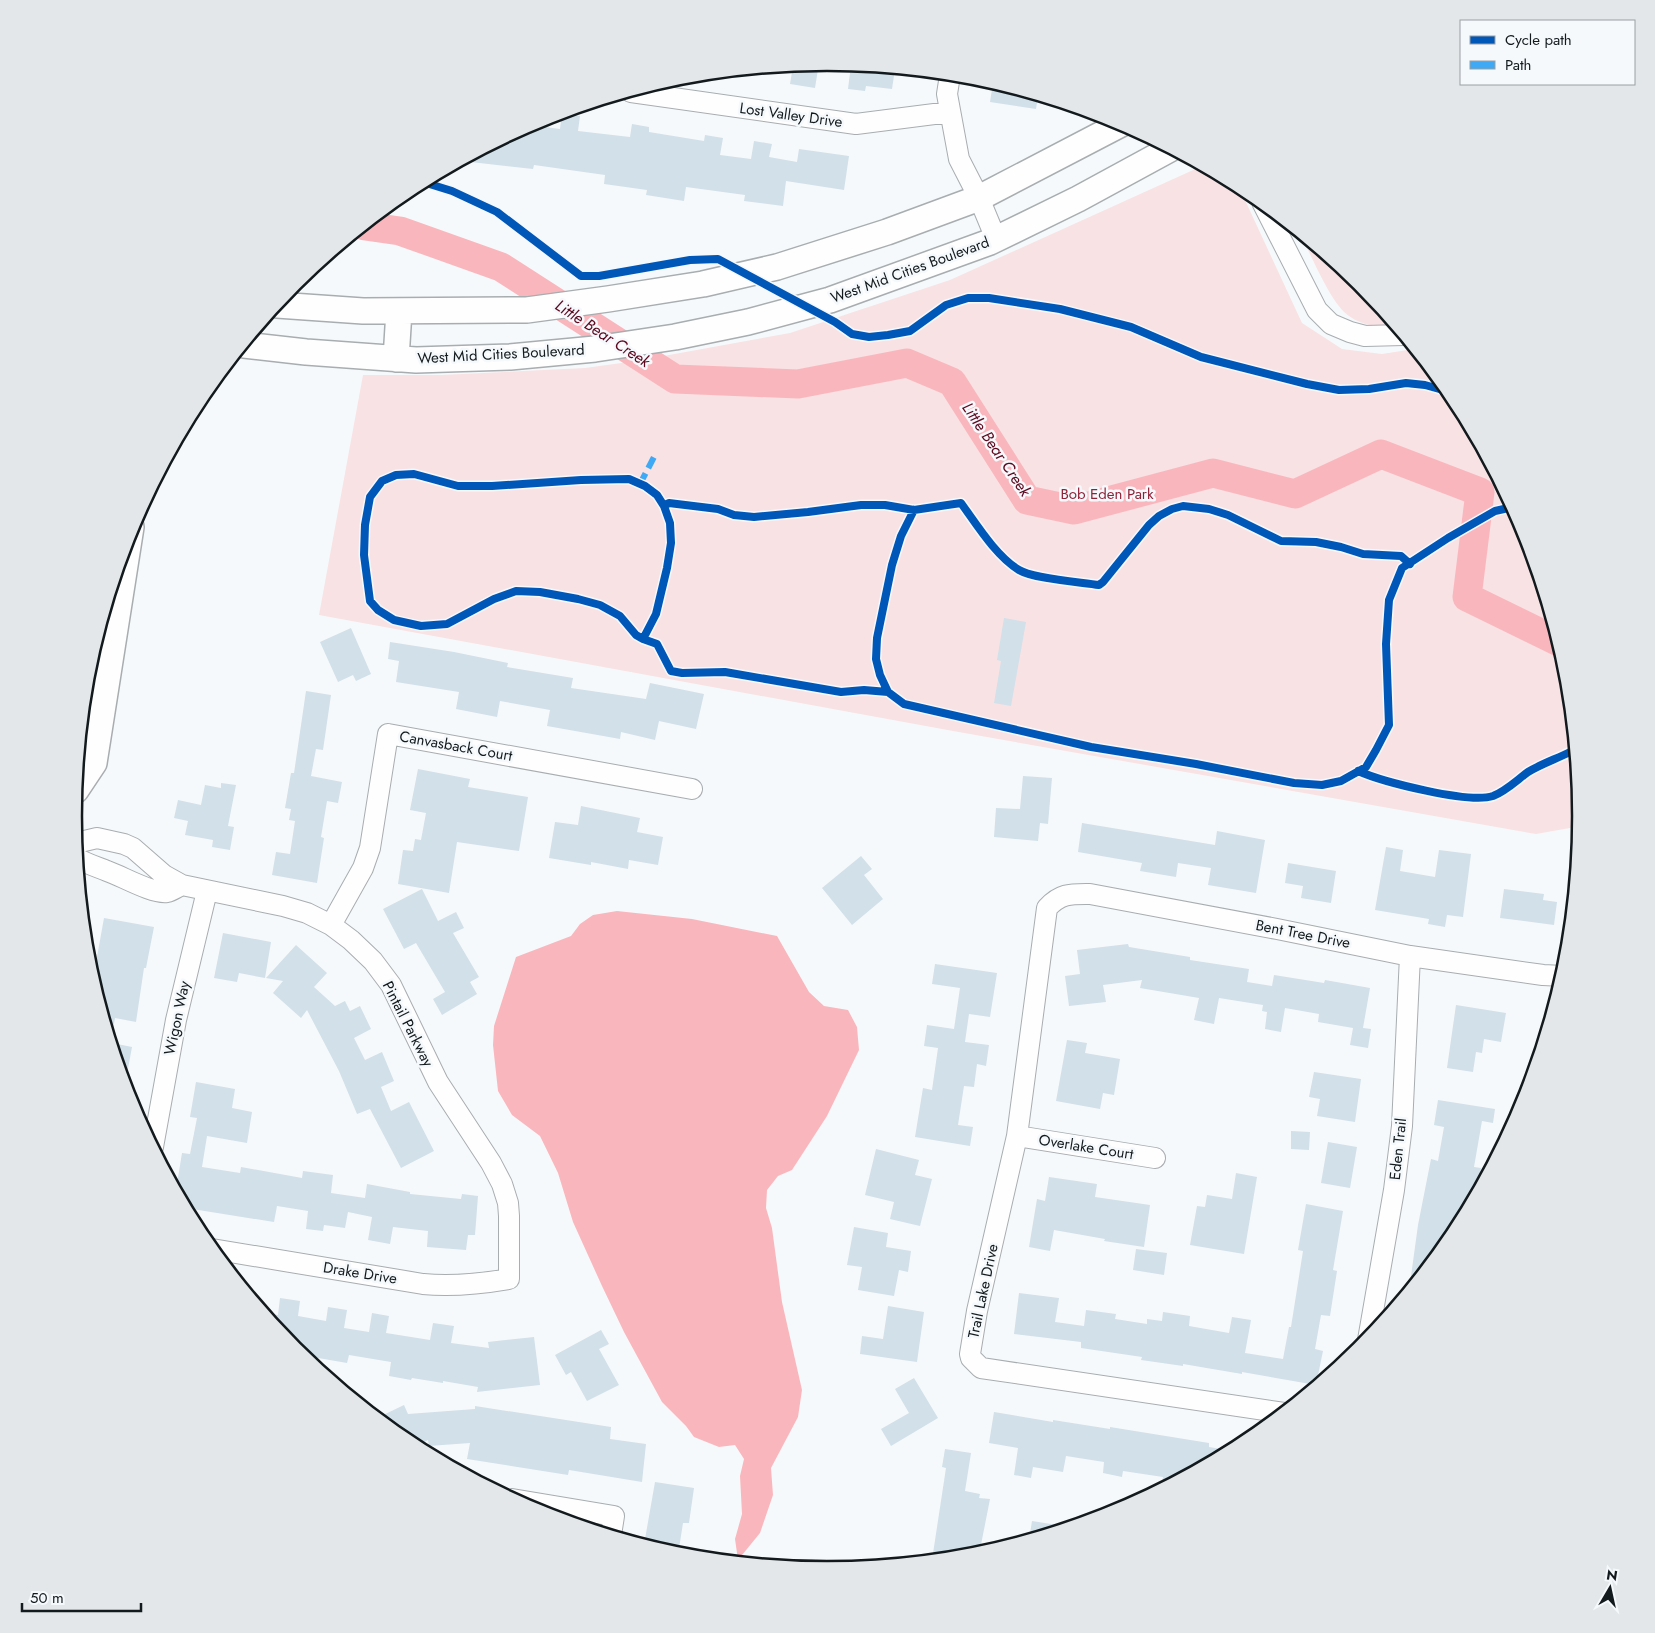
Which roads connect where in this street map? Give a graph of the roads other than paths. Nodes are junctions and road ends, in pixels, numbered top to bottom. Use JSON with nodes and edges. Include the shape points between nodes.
{"nodes":[{"id":1,"x":949,"y":82,"type":"edge"},
{"id":2,"x":647,"y":94,"type":"edge"},
{"id":3,"x":950,"y":112,"type":"junction"},
{"id":4,"x":1113,"y":128,"type":"edge"},
{"id":5,"x":1164,"y":152,"type":"edge"},
{"id":6,"x":978,"y":198,"type":"junction"},
{"id":7,"x":1270,"y":217,"type":"edge"},
{"id":8,"x":996,"y":239,"type":"junction"},
{"id":9,"x":286,"y":306,"type":"edge"},
{"id":10,"x":399,"y":311,"type":"junction"},
{"id":11,"x":1396,"y":334,"type":"edge"},
{"id":12,"x":251,"y":345,"type":"edge"},
{"id":13,"x":396,"y":359,"type":"junction"},
{"id":14,"x":124,"y":572,"type":"edge"},
{"id":15,"x":84,"y":778,"type":"edge"},
{"id":16,"x":692,"y":789,"type":"dead end"},
{"id":17,"x":83,"y":841,"type":"edge"},
{"id":18,"x":141,"y":854,"type":"junction"},
{"id":19,"x":84,"y":861,"type":"edge"},
{"id":20,"x":125,"y":879,"type":"junction"},
{"id":21,"x":182,"y":885,"type":"junction"},
{"id":22,"x":207,"y":891,"type":"junction"},
{"id":23,"x":1047,"y":908,"type":"joint"},
{"id":24,"x":331,"y":925,"type":"junction"},
{"id":25,"x":1410,"y":956,"type":"junction"},
{"id":26,"x":1555,"y":976,"type":"edge"},
{"id":27,"x":1017,"y":1136,"type":"junction"},
{"id":28,"x":155,"y":1137,"type":"edge"},
{"id":29,"x":1155,"y":1158,"type":"dead end"},
{"id":30,"x":222,"y":1251,"type":"edge"},
{"id":31,"x":509,"y":1280,"type":"joint"},
{"id":32,"x":1370,"y":1326,"type":"edge"},
{"id":33,"x":1276,"y":1412,"type":"edge"},
{"id":34,"x":557,"y":1511,"type":"edge"},
{"id":35,"x":613,"y":1525,"type":"edge"}],
"edges":[{"from":1,"to":3,"type":"street"},
{"from":2,"to":3,"type":"street","name":"Lost Valley Drive","via":[[856,124]]},
{"from":3,"to":6,"type":"street","via":[[959,159]]},
{"from":4,"to":6,"type":"main road"},
{"from":5,"to":8,"type":"main road","name":"West Mid Cities Boulevard"},
{"from":6,"to":8,"type":"street"},
{"from":6,"to":10,"type":"main road","via":[[777,268],[703,284],[527,310]]},
{"from":7,"to":11,"type":"street","via":[[1317,310],[1331,324],[1365,336]]},
{"from":8,"to":13,"type":"main road","name":"West Mid Cities Boulevard","via":[[830,300],[748,322],[595,349],[510,357]]},
{"from":9,"to":10,"type":"main road"},
{"from":10,"to":13,"type":"main road"},
{"from":12,"to":13,"type":"main road","name":"West Mid Cities Boulevard"},
{"from":14,"to":15,"type":"main road","via":[[94,762]]},
{"from":16,"to":24,"type":"street","name":"Canvasback Court","via":[[388,734],[370,848],[363,868]]},
{"from":17,"to":18,"type":"street","name":"Pintail Parkway","via":[[97,838],[124,844]]},
{"from":18,"to":20,"type":"street"},
{"from":18,"to":21,"type":"street","name":"Pintail Parkway","via":[[164,875]]},
{"from":19,"to":20,"type":"street","name":"Pintail Parkway"},
{"from":20,"to":21,"type":"street","name":"Pintail Parkway","via":[[166,892]]},
{"from":21,"to":22,"type":"street","name":"Pintail Parkway"},
{"from":22,"to":24,"type":"street","name":"Pintail Parkway","via":[[283,906]]},
{"from":22,"to":28,"type":"street","name":"Wigon Way","via":[[171,1046]]},
{"from":23,"to":25,"type":"street","name":"Bent Tree Drive","via":[[1066,894],[1090,894]]},
{"from":23,"to":27,"type":"street","name":"Trail Lake Drive"},
{"from":24,"to":31,"type":"street","name":"Pintail Parkway","via":[[362,950],[391,985],[438,1082],[496,1173],[510,1216]]},
{"from":25,"to":26,"type":"street","name":"Bent Tree Drive"},
{"from":25,"to":32,"type":"street","name":"Eden Trail","via":[[1400,1144]]},
{"from":27,"to":29,"type":"street","name":"Overlake Court"},
{"from":27,"to":33,"type":"street","name":"Trail Lake Drive","via":[[977,1311],[971,1358],[981,1368]]},
{"from":30,"to":31,"type":"street","name":"Drake Drive","via":[[437,1285]]},
{"from":34,"to":35,"type":"street"}]}
